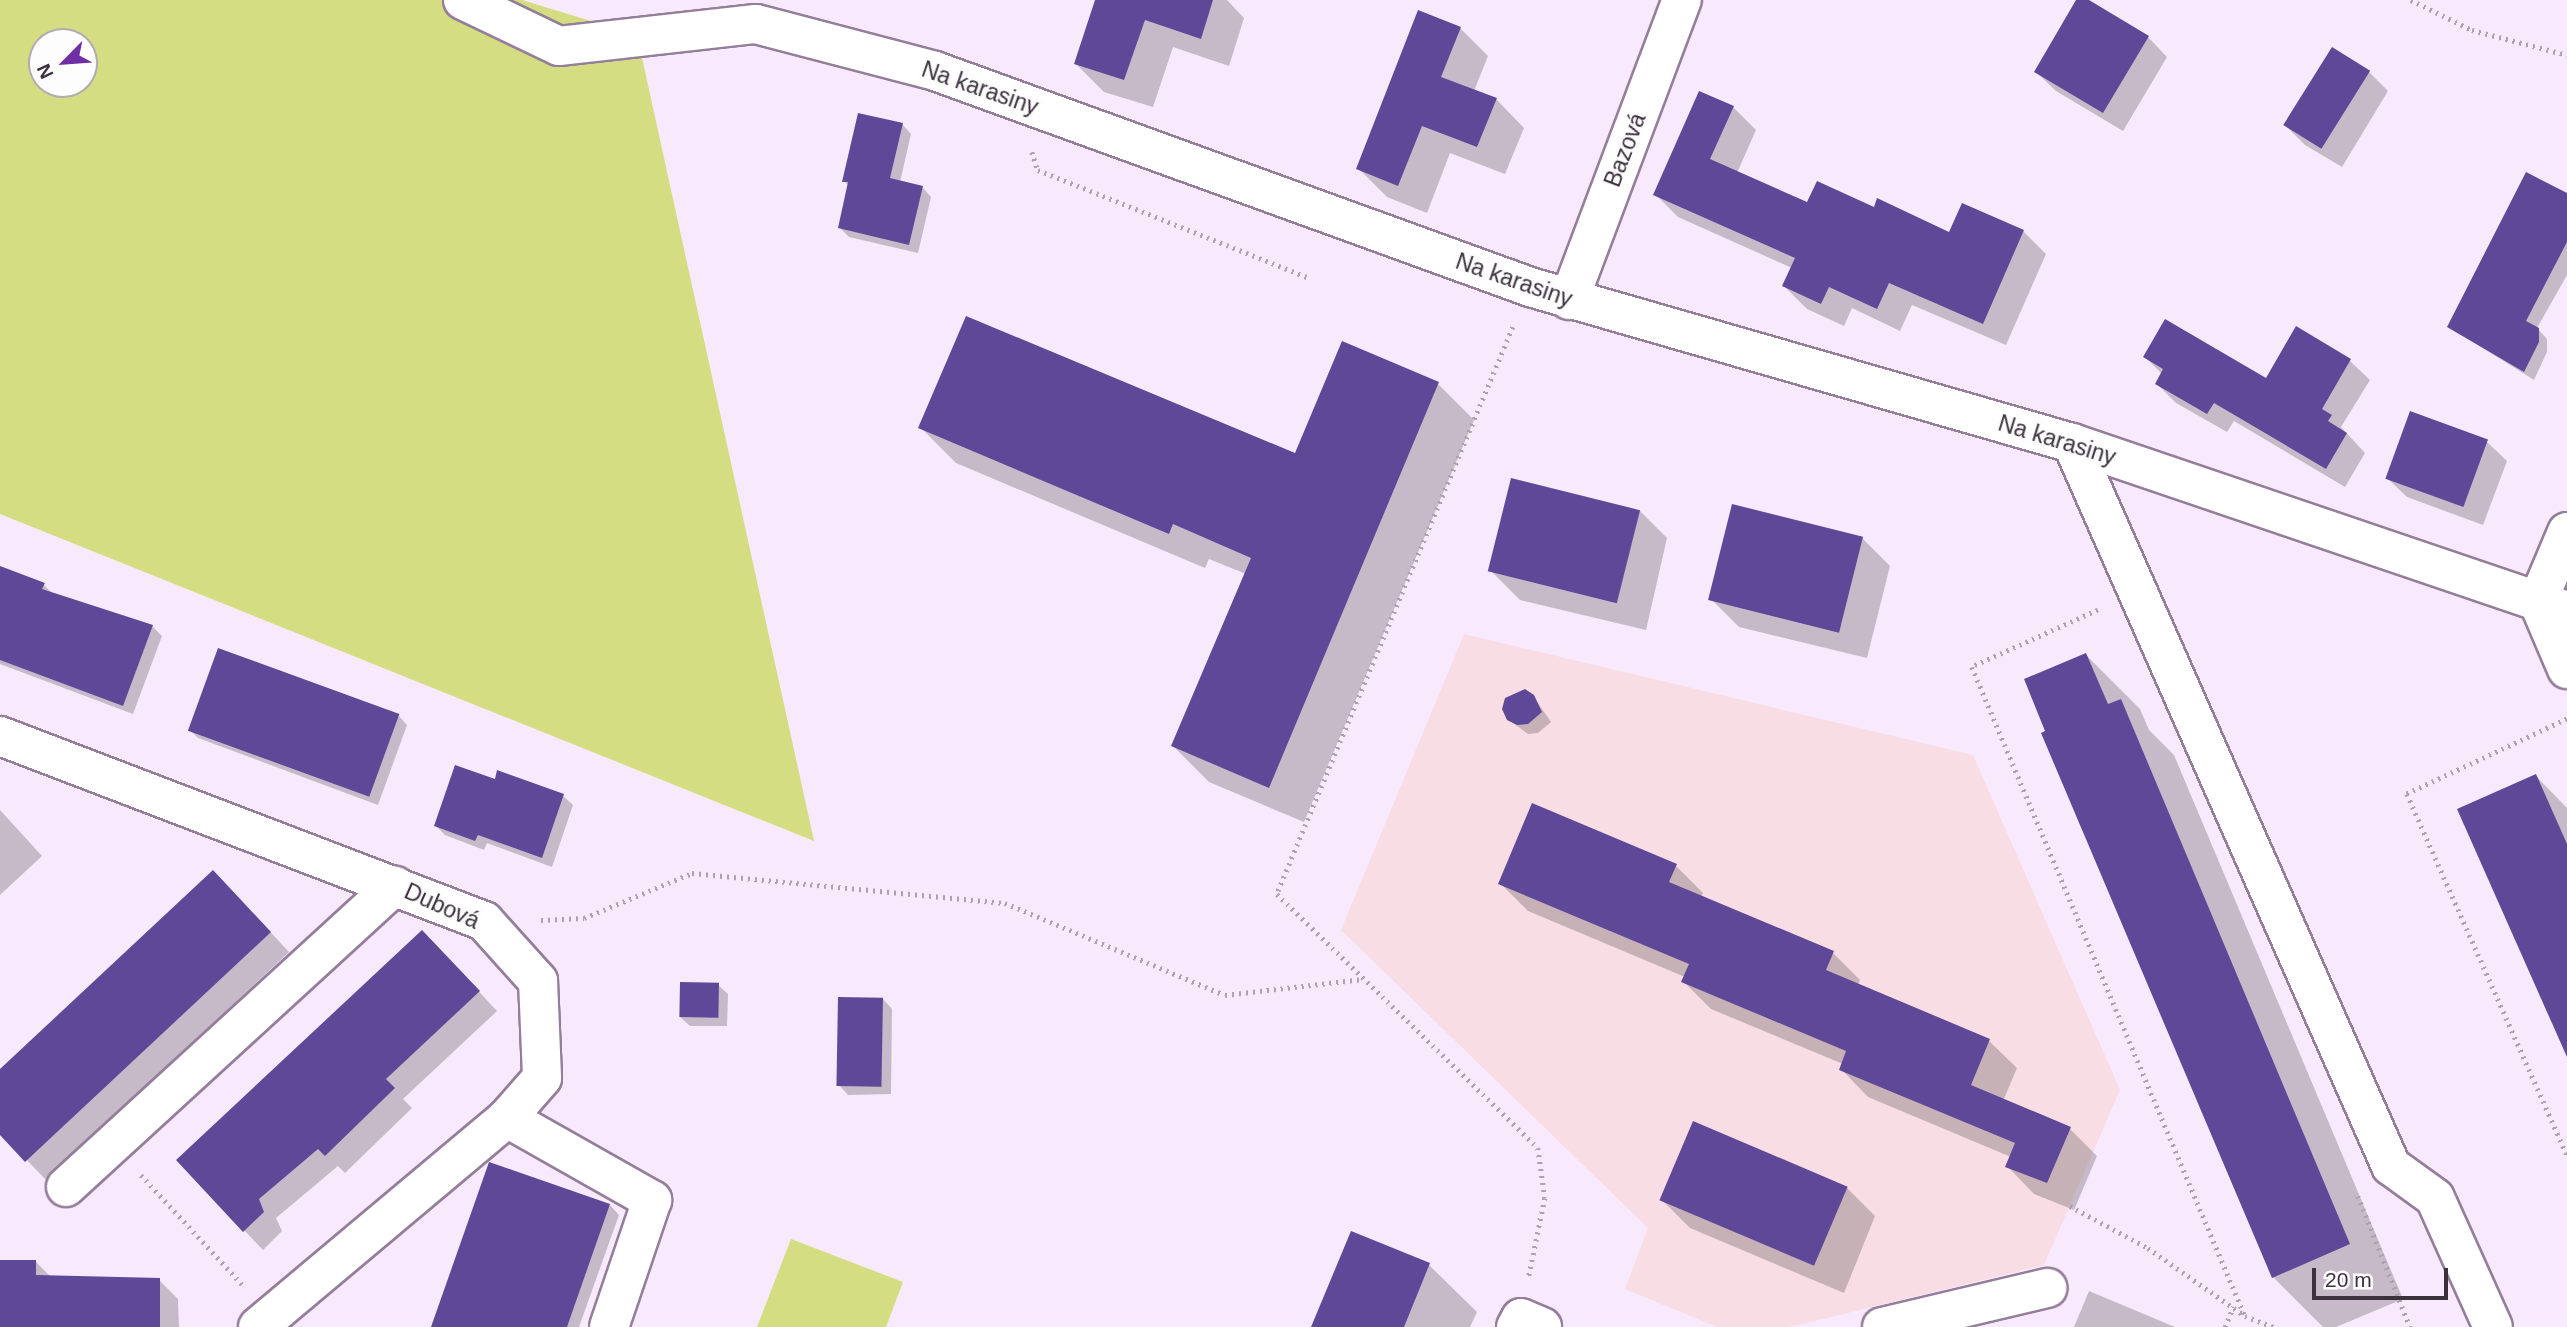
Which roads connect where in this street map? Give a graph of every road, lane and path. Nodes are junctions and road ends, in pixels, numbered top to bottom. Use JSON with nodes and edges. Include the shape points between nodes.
{"nodes":[{"id":1,"x":463,"y":0,"type":"edge"},
{"id":2,"x":1682,"y":0,"type":"edge"},
{"id":3,"x":2411,"y":0,"type":"edge"},
{"id":4,"x":2567,"y":55,"type":"edge"},
{"id":5,"x":1016,"y":101,"type":"junction"},
{"id":6,"x":1310,"y":278,"type":"dead end"},
{"id":7,"x":1530,"y":287,"type":"junction"},
{"id":8,"x":1569,"y":300,"type":"junction"},
{"id":9,"x":2072,"y":443,"type":"junction"},
{"id":10,"x":2567,"y":532,"type":"edge"},
{"id":11,"x":2136,"y":593,"type":"junction"},
{"id":12,"x":2552,"y":606,"type":"edge"},
{"id":13,"x":2567,"y":669,"type":"edge"},
{"id":14,"x":2567,"y":719,"type":"edge"},
{"id":15,"x":0,"y":736,"type":"edge"},
{"id":16,"x":395,"y":886,"type":"junction"},
{"id":17,"x":484,"y":921,"type":"junction"},
{"id":18,"x":1364,"y":979,"type":"junction"},
{"id":19,"x":508,"y":1118,"type":"junction"},
{"id":20,"x":113,"y":1144,"type":"junction"},
{"id":21,"x":2567,"y":1155,"type":"edge"},
{"id":22,"x":2391,"y":1166,"type":"junction"},
{"id":23,"x":66,"y":1187,"type":"dead end"},
{"id":24,"x":2070,"y":1206,"type":"dead end"},
{"id":25,"x":2047,"y":1288,"type":"dead end"},
{"id":26,"x":2233,"y":1307,"type":"junction"},
{"id":27,"x":2245,"y":1315,"type":"junction"},
{"id":28,"x":264,"y":1322,"type":"edge"},
{"id":29,"x":1526,"y":1324,"type":"edge"},
{"id":30,"x":609,"y":1327,"type":"edge"},
{"id":31,"x":1882,"y":1327,"type":"edge"},
{"id":32,"x":2225,"y":1327,"type":"edge"},
{"id":33,"x":2274,"y":1327,"type":"edge"},
{"id":34,"x":2410,"y":1327,"type":"edge"},
{"id":35,"x":2493,"y":1327,"type":"edge"}],
"edges":[{"from":1,"to":5,"type":"street","name":"Na karasiny","via":[[559,46],[756,24],[935,71]]},
{"from":2,"to":8,"type":"street","name":"Bazová"},
{"from":3,"to":4,"type":"path","via":[[2472,30]]},
{"from":5,"to":6,"type":"path","via":[[1038,170]]},
{"from":5,"to":7,"type":"street","name":"Na karasiny"},
{"from":7,"to":8,"type":"street","name":"Na karasiny"},
{"from":7,"to":18,"type":"path","via":[[1277,894]]},
{"from":8,"to":9,"type":"street","name":"Na karasiny"},
{"from":9,"to":11,"type":"street"},
{"from":9,"to":12,"type":"street","name":"Na karasiny"},
{"from":10,"to":12,"type":"street"},
{"from":11,"to":22,"type":"street"},
{"from":11,"to":27,"type":"path","via":[[1972,667]]},
{"from":12,"to":13,"type":"street"},
{"from":14,"to":21,"type":"path","via":[[2407,794]]},
{"from":15,"to":16,"type":"street","name":"Dubová"},
{"from":16,"to":17,"type":"street","name":"Dubová"},
{"from":16,"to":20,"type":"street"},
{"from":17,"to":18,"type":"path","via":[[584,918],[692,873],[1005,902],[1225,995]]},
{"from":17,"to":19,"type":"street","name":"Dubová","via":[[538,981],[542,1078]]},
{"from":18,"to":29,"type":"path","via":[[1538,1148],[1545,1198]]},
{"from":19,"to":28,"type":"street","name":"Dubová"},
{"from":19,"to":30,"type":"street","via":[[652,1200]]},
{"from":20,"to":23,"type":"street"},
{"from":20,"to":28,"type":"path"},
{"from":22,"to":34,"type":"path","via":[[2353,1182]]},
{"from":22,"to":35,"type":"street","via":[[2435,1198]]},
{"from":24,"to":26,"type":"path","via":[[2148,1248]]},
{"from":25,"to":31,"type":"street"},
{"from":26,"to":27,"type":"path"},
{"from":26,"to":32,"type":"path"},
{"from":27,"to":33,"type":"path"}]}
